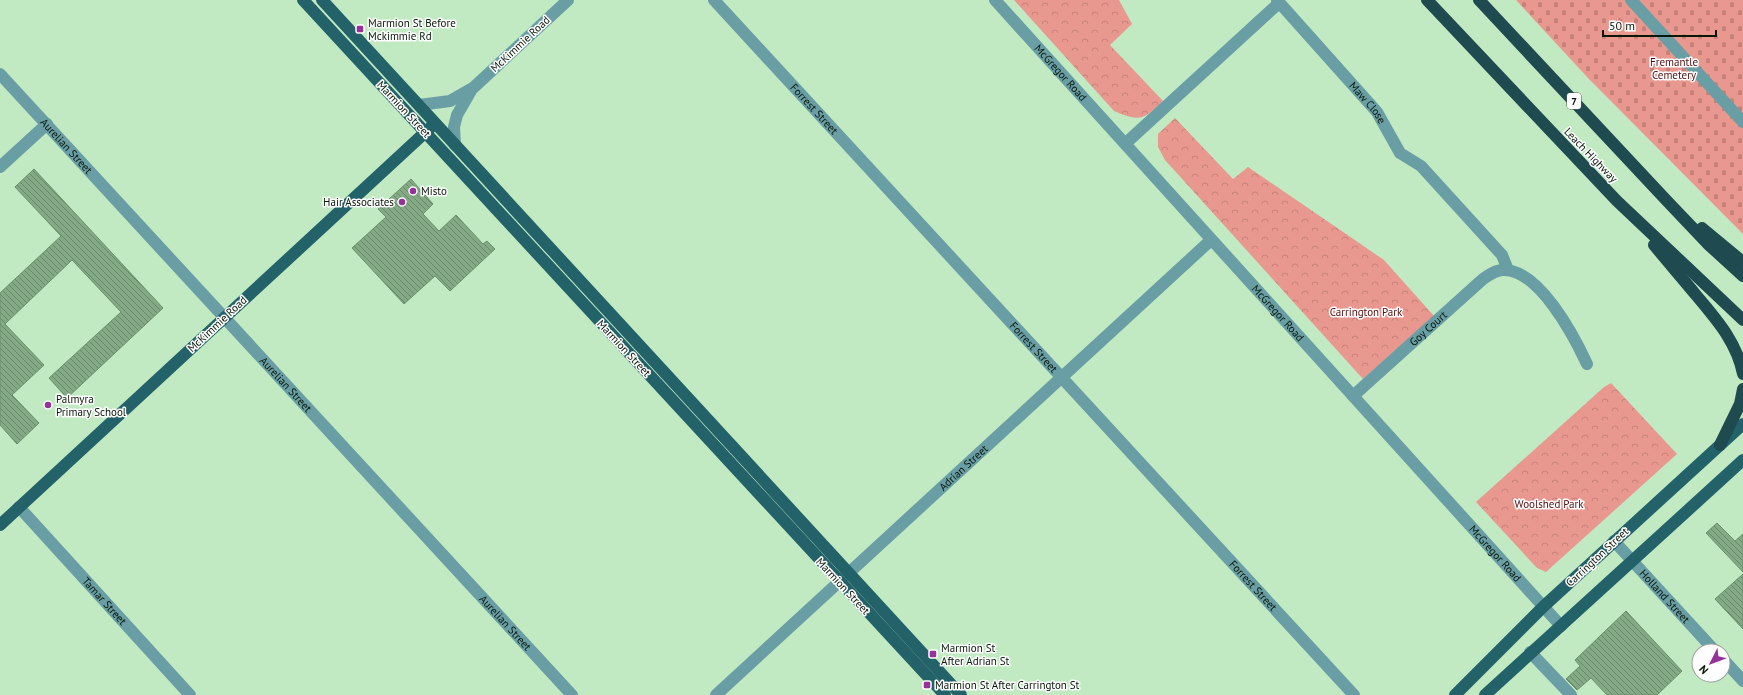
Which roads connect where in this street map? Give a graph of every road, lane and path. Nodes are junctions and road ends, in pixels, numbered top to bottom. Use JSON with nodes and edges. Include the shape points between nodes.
{"nodes":[{"id":1,"x":303,"y":0,"type":"edge"},
{"id":2,"x":322,"y":0,"type":"edge"},
{"id":3,"x":568,"y":0,"type":"edge"},
{"id":4,"x":714,"y":0,"type":"edge"},
{"id":5,"x":995,"y":0,"type":"edge"},
{"id":6,"x":1427,"y":0,"type":"edge"},
{"id":7,"x":1479,"y":0,"type":"edge"},
{"id":8,"x":1631,"y":0,"type":"edge"},
{"id":9,"x":1278,"y":1,"type":"edge"},
{"id":10,"x":0,"y":74,"type":"edge"},
{"id":11,"x":472,"y":89,"type":"junction"},
{"id":12,"x":419,"y":105,"type":"junction"},
{"id":13,"x":1743,"y":122,"type":"edge"},
{"id":14,"x":435,"y":123,"type":"junction"},
{"id":15,"x":47,"y":124,"type":"junction"},
{"id":16,"x":425,"y":132,"type":"junction"},
{"id":17,"x":1126,"y":143,"type":"junction"},
{"id":18,"x":455,"y":145,"type":"junction"},
{"id":19,"x":0,"y":167,"type":"edge"},
{"id":20,"x":1617,"y":201,"type":"junction"},
{"id":21,"x":1668,"y":202,"type":"junction"},
{"id":22,"x":1211,"y":240,"type":"junction"},
{"id":23,"x":1743,"y":262,"type":"edge"},
{"id":24,"x":1508,"y":270,"type":"junction"},
{"id":25,"x":1743,"y":276,"type":"edge"},
{"id":26,"x":224,"y":317,"type":"junction"},
{"id":27,"x":1743,"y":320,"type":"edge"},
{"id":28,"x":1587,"y":364,"type":"dead end"},
{"id":29,"x":1743,"y":374,"type":"edge"},
{"id":30,"x":1062,"y":377,"type":"junction"},
{"id":31,"x":1743,"y":390,"type":"edge"},
{"id":32,"x":1353,"y":396,"type":"junction"},
{"id":33,"x":1743,"y":424,"type":"edge"},
{"id":34,"x":1720,"y":445,"type":"junction"},
{"id":35,"x":1743,"y":460,"type":"edge"},
{"id":36,"x":19,"y":507,"type":"junction"},
{"id":37,"x":0,"y":524,"type":"edge"},
{"id":38,"x":1614,"y":541,"type":"junction"},
{"id":39,"x":1632,"y":561,"type":"junction"},
{"id":40,"x":849,"y":572,"type":"junction"},
{"id":41,"x":840,"y":582,"type":"junction"},
{"id":42,"x":1544,"y":606,"type":"junction"},
{"id":43,"x":1561,"y":626,"type":"junction"},
{"id":44,"x":1708,"y":643,"type":"edge"},
{"id":45,"x":1530,"y":652,"type":"junction"},
{"id":46,"x":1731,"y":668,"type":"edge"},
{"id":47,"x":1743,"y":681,"type":"edge"},
{"id":48,"x":190,"y":695,"type":"edge"},
{"id":49,"x":572,"y":695,"type":"edge"},
{"id":50,"x":716,"y":695,"type":"edge"},
{"id":51,"x":945,"y":695,"type":"edge"},
{"id":52,"x":961,"y":695,"type":"edge"},
{"id":53,"x":1354,"y":695,"type":"edge"},
{"id":54,"x":1455,"y":695,"type":"edge"},
{"id":55,"x":1485,"y":695,"type":"edge"},
{"id":56,"x":1571,"y":695,"type":"edge"}],
"edges":[{"from":1,"to":16,"type":"main road","name":"Marmion Street"},
{"from":2,"to":12,"type":"main road","name":"Marmion Street"},
{"from":3,"to":11,"type":"street","name":"McKimmie Road"},
{"from":4,"to":30,"type":"street","name":"Forrest Street"},
{"from":5,"to":17,"type":"street","name":"McGregor Road"},
{"from":6,"to":20,"type":"highway","name":"Leach Highway"},
{"from":7,"to":21,"type":"highway","number":"7"},
{"from":8,"to":13,"type":"street"},
{"from":9,"to":17,"type":"street","name":"Maw Close"},
{"from":9,"to":24,"type":"street","name":"Maw Close","via":[[1378,112],[1400,153],[1421,166],[1454,201],[1502,255]]},
{"from":10,"to":15,"type":"street","name":"Aurelian Street"},
{"from":11,"to":12,"type":"street","name":"McKimmie Road","via":[[450,101]]},
{"from":11,"to":18,"type":"street","name":"McKimmie Road","via":[[455,120]]},
{"from":12,"to":14,"type":"main road","name":"Marmion Street"},
{"from":14,"to":16,"type":"main road","name":"McKimmie Road"},
{"from":14,"to":18,"type":"main road","name":"Marmion Street"},
{"from":15,"to":19,"type":"street"},
{"from":15,"to":26,"type":"street","name":"Aurelian Street"},
{"from":16,"to":26,"type":"main road","name":"McKimmie Road"},
{"from":16,"to":41,"type":"main road","name":"Marmion Street"},
{"from":17,"to":22,"type":"street","name":"McGregor Road"},
{"from":18,"to":40,"type":"main road","name":"Marmion Street"},
{"from":20,"to":27,"type":"highway","name":"Leach Highway"},
{"from":20,"to":29,"type":"highway","via":[[1717,321],[1733,343]]},
{"from":21,"to":23,"type":"highway"},
{"from":21,"to":25,"type":"highway","number":"7"},
{"from":22,"to":30,"type":"street","name":"Adrian Street"},
{"from":22,"to":32,"type":"street","name":"McGregor Road"},
{"from":24,"to":28,"type":"street","via":[[1523,275],[1538,288],[1566,324]]},
{"from":24,"to":32,"type":"street","name":"Goy Court","via":[[1502,270],[1483,279]]},
{"from":26,"to":36,"type":"main road","name":"McKimmie Road"},
{"from":26,"to":49,"type":"street","name":"Aurelian Street"},
{"from":30,"to":40,"type":"street","name":"Adrian Street"},
{"from":30,"to":53,"type":"street","name":"Forrest Street"},
{"from":31,"to":34,"type":"highway","via":[[1740,404]]},
{"from":32,"to":42,"type":"street","name":"McGregor Road"},
{"from":33,"to":34,"type":"main road","name":"Carrington Street"},
{"from":34,"to":38,"type":"main road","name":"Carrington Street"},
{"from":35,"to":39,"type":"main road"},
{"from":36,"to":37,"type":"main road","name":"McKimmie Road"},
{"from":36,"to":48,"type":"street","name":"Tamar Street"},
{"from":38,"to":39,"type":"street","name":"Holland Street"},
{"from":38,"to":42,"type":"main road","name":"Carrington Street"},
{"from":39,"to":43,"type":"main road"},
{"from":39,"to":44,"type":"street","name":"Holland Street"},
{"from":40,"to":41,"type":"street","name":"Adrian Street"},
{"from":40,"to":52,"type":"main road","name":"Marmion Street"},
{"from":41,"to":50,"type":"street","name":"Adrian Street"},
{"from":41,"to":51,"type":"main road","name":"Marmion Street"},
{"from":42,"to":43,"type":"street","name":"McGregor Road"},
{"from":42,"to":54,"type":"main road","name":"Carrington Street"},
{"from":43,"to":45,"type":"main road"},
{"from":45,"to":55,"type":"main road"},
{"from":45,"to":56,"type":"street"},
{"from":46,"to":47,"type":"street"}]}
